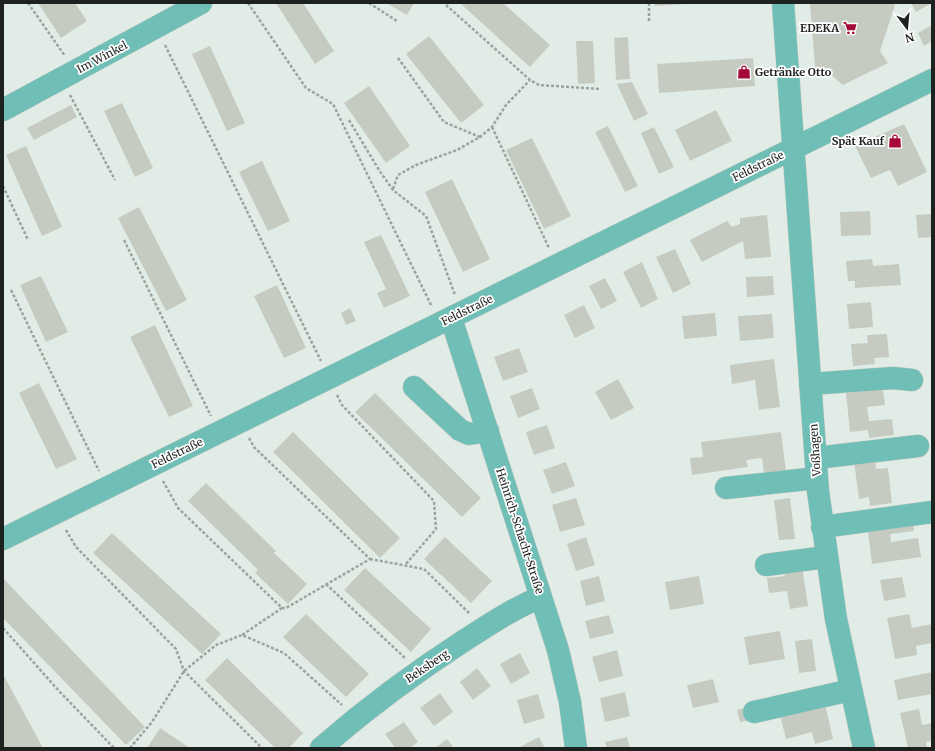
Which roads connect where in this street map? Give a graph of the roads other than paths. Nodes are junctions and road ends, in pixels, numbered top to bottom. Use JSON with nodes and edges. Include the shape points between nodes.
{"nodes":[{"id":1,"x":201,"y":3,"type":"edge"},
{"id":2,"x":783,"y":3,"type":"edge"},
{"id":3,"x":932,"y":80,"type":"edge"},
{"id":4,"x":3,"y":110,"type":"edge"},
{"id":5,"x":793,"y":149,"type":"junction"},
{"id":6,"x":451,"y":318,"type":"junction"},
{"id":7,"x":912,"y":380,"type":"dead end"},
{"id":8,"x":810,"y":384,"type":"junction"},
{"id":9,"x":414,"y":387,"type":"dead end"},
{"id":10,"x":488,"y":431,"type":"junction"},
{"id":11,"x":918,"y":446,"type":"dead end"},
{"id":12,"x":816,"y":468,"type":"junction"},
{"id":13,"x":726,"y":488,"type":"dead end"},
{"id":14,"x":932,"y":512,"type":"edge"},
{"id":15,"x":822,"y":527,"type":"junction"},
{"id":16,"x":3,"y":539,"type":"edge"},
{"id":17,"x":826,"y":557,"type":"junction"},
{"id":18,"x":766,"y":565,"type":"dead end"},
{"id":19,"x":542,"y":597,"type":"junction"},
{"id":20,"x":851,"y":690,"type":"junction"},
{"id":21,"x":754,"y":712,"type":"dead end"},
{"id":22,"x":859,"y":747,"type":"edge"},
{"id":23,"x":321,"y":748,"type":"edge"},
{"id":24,"x":576,"y":748,"type":"edge"}],
"edges":[{"from":1,"to":4,"type":"street","name":"Im Winkel"},
{"from":2,"to":5,"type":"street","name":"Voßhagen"},
{"from":3,"to":5,"type":"street","name":"Feldstraße"},
{"from":5,"to":6,"type":"street","name":"Feldstraße"},
{"from":5,"to":8,"type":"street","name":"Voßhagen"},
{"from":6,"to":10,"type":"street","name":"Heinrich-Schacht-Straße"},
{"from":6,"to":16,"type":"street","name":"Feldstraße"},
{"from":7,"to":8,"type":"street","via":[[893,378]]},
{"from":8,"to":12,"type":"street","name":"Voßhagen"},
{"from":9,"to":10,"type":"street","via":[[460,430],[469,434]]},
{"from":10,"to":19,"type":"street","name":"Heinrich-Schacht-Straße"},
{"from":11,"to":12,"type":"street"},
{"from":12,"to":13,"type":"street"},
{"from":12,"to":15,"type":"street","name":"Voßhagen"},
{"from":14,"to":15,"type":"street"},
{"from":15,"to":17,"type":"street","name":"Voßhagen"},
{"from":17,"to":18,"type":"street"},
{"from":17,"to":20,"type":"street","name":"Voßhagen"},
{"from":19,"to":23,"type":"street","name":"Beksberg","via":[[519,606],[418,671],[356,717]]},
{"from":19,"to":24,"type":"street","name":"Heinrich-Schacht-Straße","via":[[570,702]]},
{"from":20,"to":21,"type":"street"},
{"from":20,"to":22,"type":"street","name":"Voßhagen"}]}
